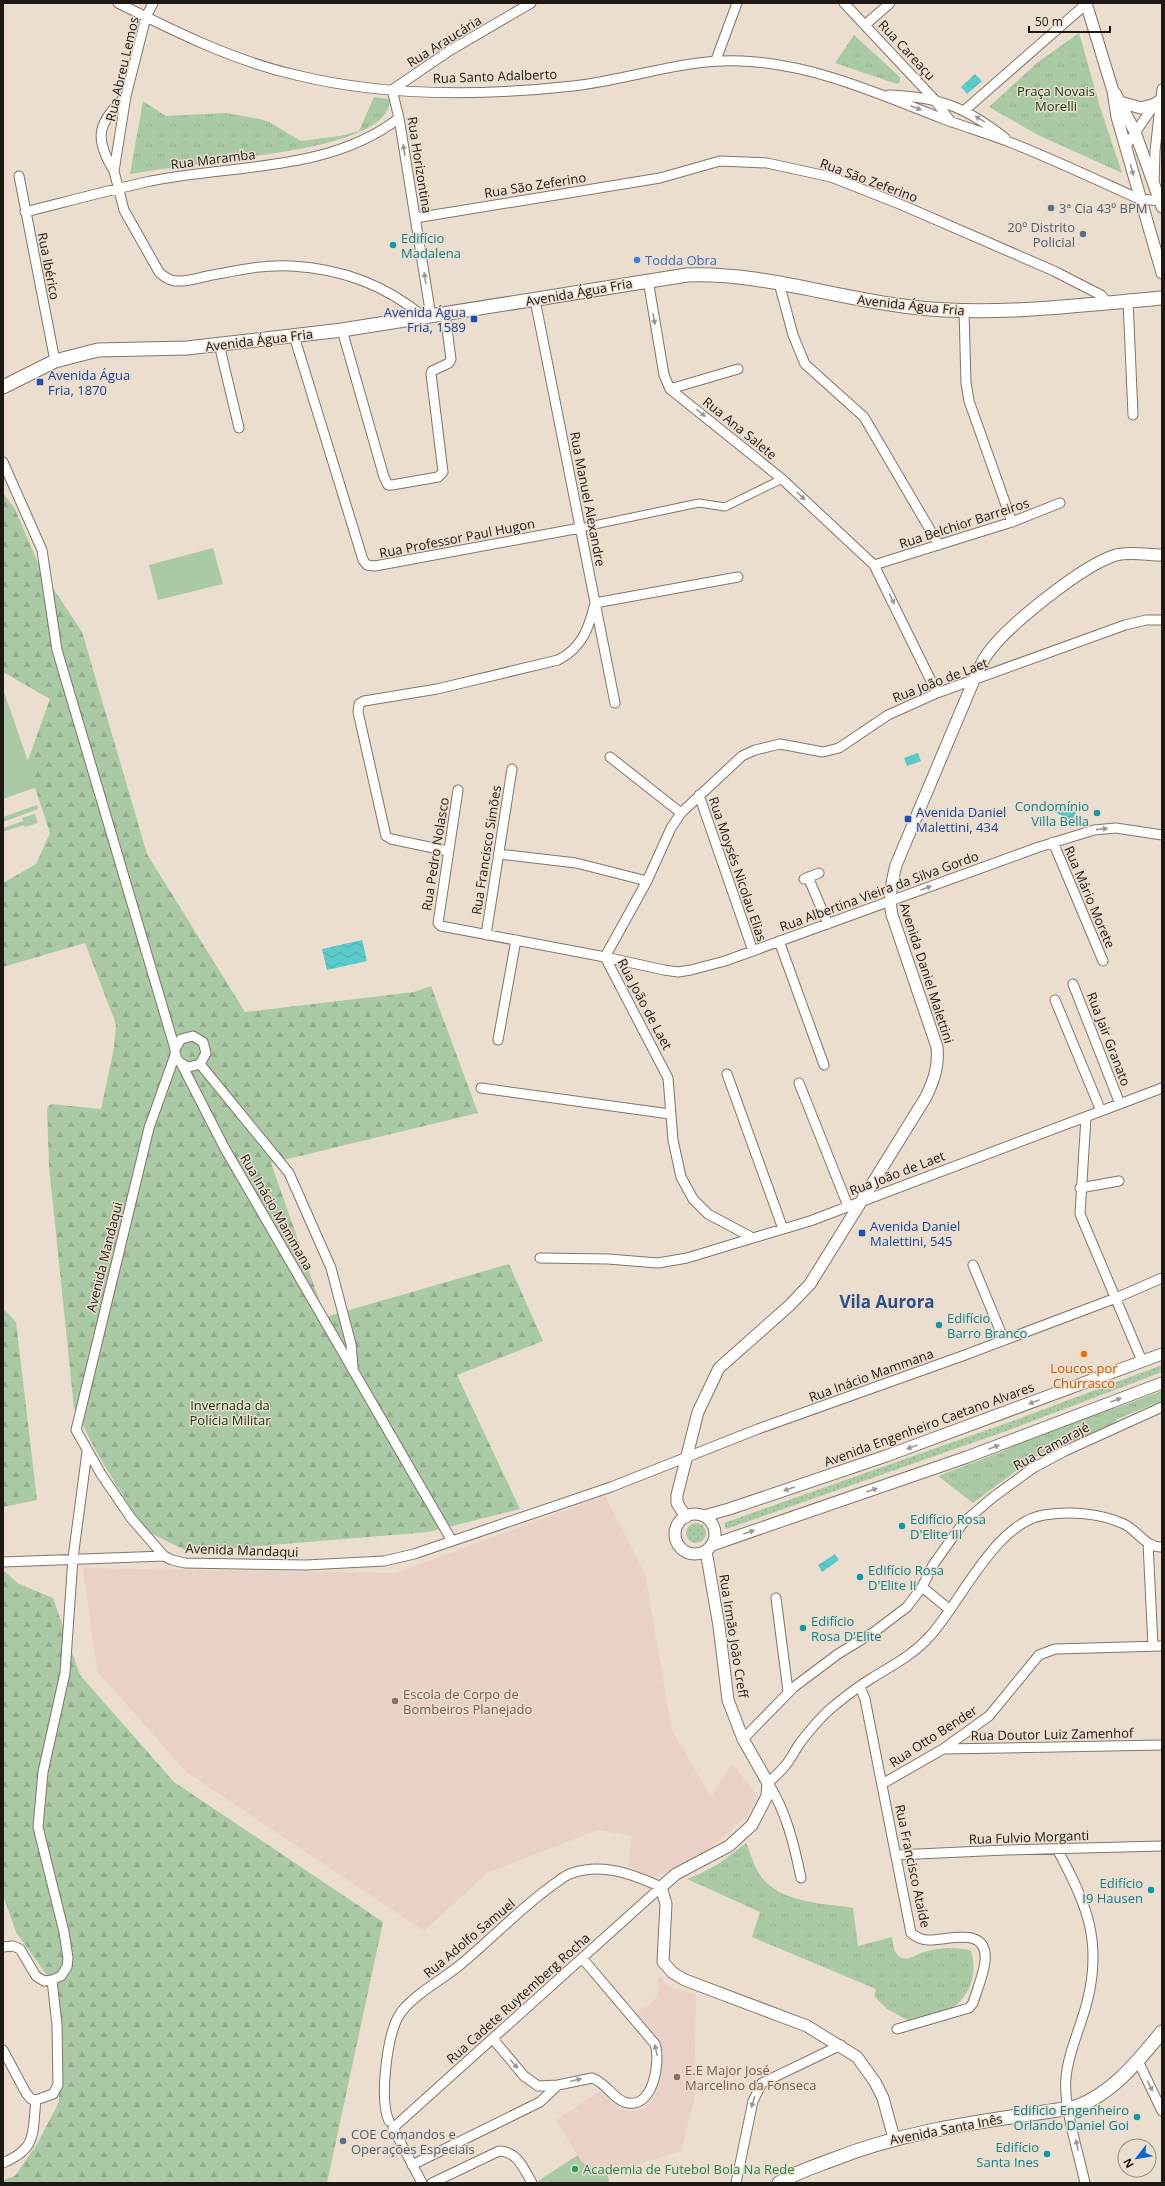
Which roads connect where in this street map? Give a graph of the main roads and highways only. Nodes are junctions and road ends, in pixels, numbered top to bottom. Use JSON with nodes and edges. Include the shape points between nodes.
{"nodes":[{"id":1,"x":1162,"y":298,"type":"edge"},
{"id":2,"x":3,"y":387,"type":"edge"},
{"id":3,"x":1162,"y":2032,"type":"edge"},
{"id":4,"x":779,"y":2183,"type":"edge"}],
"edges":[{"from":1,"to":2,"type":"main road","name":"Avenida Água Fria","via":[[1050,308],[964,311],[911,308],[862,301],[734,276],[686,275],[342,330],[164,350],[98,350],[55,361]]},
{"from":3,"to":4,"type":"main road","name":"Avenida Santa Inês","via":[[1116,2083],[1092,2100],[1068,2108],[950,2126],[894,2138],[844,2155]]}]}
